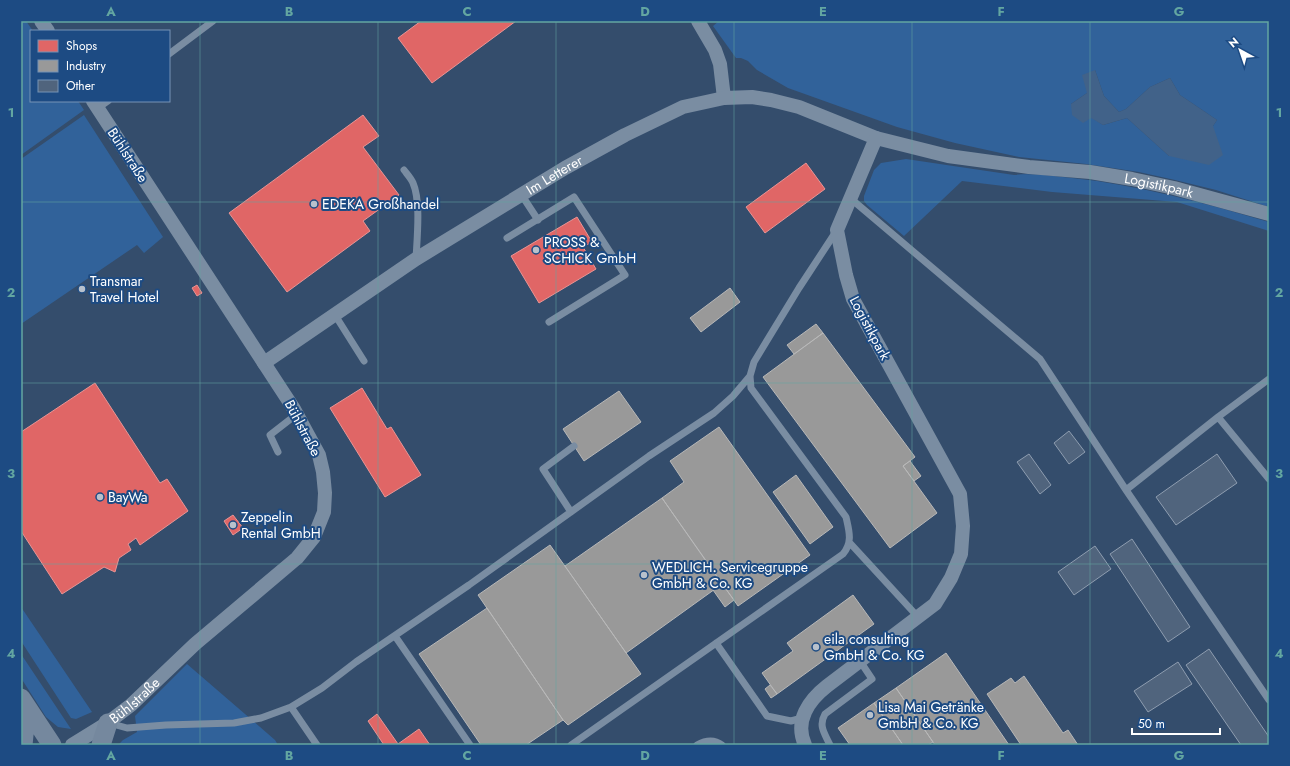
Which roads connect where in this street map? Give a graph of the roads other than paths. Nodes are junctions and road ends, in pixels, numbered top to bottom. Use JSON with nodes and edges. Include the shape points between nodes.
{"nodes":[{"id":1,"x":41,"y":21,"type":"edge"},
{"id":2,"x":213,"y":21,"type":"edge"},
{"id":3,"x":698,"y":21,"type":"edge"},
{"id":4,"x":47,"y":30,"type":"edge"},
{"id":5,"x":170,"y":53,"type":"edge"},
{"id":6,"x":724,"y":98,"type":"junction"},
{"id":7,"x":100,"y":104,"type":"edge"},
{"id":8,"x":876,"y":138,"type":"junction"},
{"id":9,"x":404,"y":170,"type":"dead end"},
{"id":10,"x":521,"y":194,"type":"junction"},
{"id":11,"x":850,"y":198,"type":"junction"},
{"id":12,"x":1269,"y":214,"type":"edge"},
{"id":13,"x":538,"y":220,"type":"junction"},
{"id":14,"x":837,"y":230,"type":"junction"},
{"id":15,"x":507,"y":238,"type":"dead end"},
{"id":16,"x":416,"y":259,"type":"junction"},
{"id":17,"x":335,"y":315,"type":"junction"},
{"id":18,"x":549,"y":322,"type":"dead end"},
{"id":19,"x":364,"y":361,"type":"dead end"},
{"id":20,"x":264,"y":363,"type":"junction"},
{"id":21,"x":750,"y":376,"type":"junction"},
{"id":22,"x":1269,"y":379,"type":"edge"},
{"id":23,"x":297,"y":414,"type":"junction"},
{"id":24,"x":1218,"y":417,"type":"junction"},
{"id":25,"x":574,"y":446,"type":"dead end"},
{"id":26,"x":278,"y":452,"type":"dead end"},
{"id":27,"x":1269,"y":478,"type":"edge"},
{"id":28,"x":1126,"y":490,"type":"junction"},
{"id":29,"x":571,"y":512,"type":"junction"},
{"id":30,"x":849,"y":542,"type":"junction"},
{"id":31,"x":918,"y":617,"type":"junction"},
{"id":32,"x":395,"y":636,"type":"junction"},
{"id":33,"x":716,"y":643,"type":"junction"},
{"id":34,"x":860,"y":661,"type":"junction"},
{"id":35,"x":21,"y":698,"type":"edge"},
{"id":36,"x":1269,"y":700,"type":"edge"},
{"id":37,"x":291,"y":707,"type":"junction"},
{"id":38,"x":802,"y":718,"type":"junction"},
{"id":39,"x":108,"y":722,"type":"junction"},
{"id":40,"x":23,"y":745,"type":"edge"},
{"id":41,"x":52,"y":745,"type":"edge"},
{"id":42,"x":72,"y":745,"type":"edge"},
{"id":43,"x":102,"y":745,"type":"edge"},
{"id":44,"x":318,"y":745,"type":"edge"},
{"id":45,"x":470,"y":745,"type":"edge"},
{"id":46,"x":571,"y":745,"type":"edge"},
{"id":47,"x":697,"y":745,"type":"edge"},
{"id":48,"x":722,"y":745,"type":"edge"},
{"id":49,"x":805,"y":745,"type":"edge"},
{"id":50,"x":830,"y":745,"type":"edge"}],
"edges":[{"from":1,"to":4,"type":"street"},
{"from":2,"to":5,"type":"lane"},
{"from":3,"to":6,"type":"street","via":[[720,64]]},
{"from":6,"to":8,"type":"street","name":"Im Letterer","via":[[752,97],[771,100],[799,108]]},
{"from":6,"to":10,"type":"street","name":"Im Letterer","via":[[683,107],[653,121]]},
{"from":7,"to":20,"type":"street","name":"Bühlstraße"},
{"from":8,"to":11,"type":"street"},
{"from":8,"to":12,"type":"street","name":"Logistikpark","via":[[948,156],[1132,179]]},
{"from":9,"to":16,"type":"lane","via":[[413,183],[417,204]]},
{"from":10,"to":13,"type":"lane"},
{"from":10,"to":16,"type":"street","name":"Im Letterer"},
{"from":11,"to":14,"type":"street"},
{"from":11,"to":28,"type":"lane","via":[[1040,359]]},
{"from":13,"to":15,"type":"lane"},
{"from":13,"to":18,"type":"lane","via":[[574,196],[625,275]]},
{"from":14,"to":21,"type":"lane","via":[[764,344]]},
{"from":14,"to":31,"type":"street","name":"Logistikpark","via":[[853,299],[960,494],[963,526],[961,554],[951,578],[935,604]]},
{"from":16,"to":17,"type":"street","name":"Im Letterer"},
{"from":17,"to":19,"type":"lane"},
{"from":17,"to":20,"type":"street","name":"Im Letterer"},
{"from":20,"to":23,"type":"street","name":"Bühlstraße"},
{"from":21,"to":29,"type":"lane","via":[[714,413]]},
{"from":21,"to":30,"type":"lane","via":[[751,388],[846,517]]},
{"from":22,"to":24,"type":"lane"},
{"from":23,"to":26,"type":"lane","via":[[270,435]]},
{"from":23,"to":39,"type":"street","name":"Bühlstraße","via":[[320,455],[323,472],[324,512],[314,538],[297,558],[195,644],[131,705]]},
{"from":24,"to":27,"type":"lane"},
{"from":24,"to":28,"type":"lane"},
{"from":25,"to":29,"type":"lane","via":[[543,469]]},
{"from":28,"to":36,"type":"lane"},
{"from":29,"to":32,"type":"lane"},
{"from":30,"to":31,"type":"lane"},
{"from":30,"to":33,"type":"lane","via":[[843,554]]},
{"from":31,"to":34,"type":"street","name":"Logistikpark"},
{"from":32,"to":37,"type":"lane"},
{"from":32,"to":45,"type":"lane"},
{"from":33,"to":38,"type":"lane","via":[[767,716],[791,721]]},
{"from":33,"to":46,"type":"lane"},
{"from":34,"to":38,"type":"street","name":"Logistikpark","via":[[821,690],[811,701]]},
{"from":34,"to":50,"type":"lane","via":[[872,679],[825,714],[821,721]]},
{"from":35,"to":40,"type":"main road"},
{"from":35,"to":41,"type":"main road"},
{"from":37,"to":39,"type":"lane","via":[[261,718],[234,723],[127,728]]},
{"from":37,"to":44,"type":"lane"},
{"from":38,"to":49,"type":"street"},
{"from":39,"to":42,"type":"street","name":"Bühlstraße"},
{"from":39,"to":43,"type":"main road"},
{"from":47,"to":48,"type":"lane","via":[[711,741]]}]}
